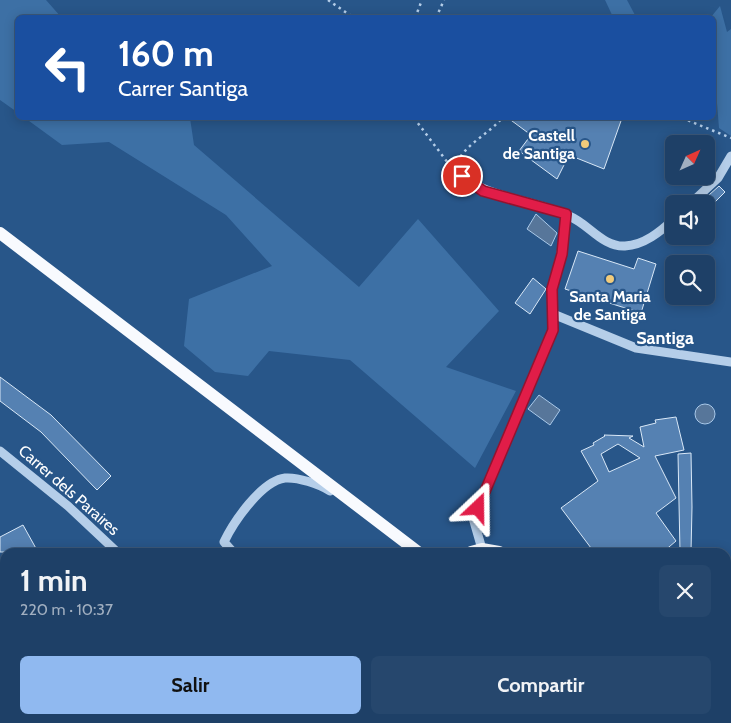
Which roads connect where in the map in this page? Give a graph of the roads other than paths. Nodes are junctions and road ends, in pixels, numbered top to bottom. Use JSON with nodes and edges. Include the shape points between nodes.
{"nodes":[{"id":1,"x":731,"y":156,"type":"edge"},
{"id":2,"x":454,"y":170,"type":"road end"},
{"id":3,"x":700,"y":195,"type":"edge"},
{"id":4,"x":566,"y":214,"type":"junction"},
{"id":5,"x":665,"y":226,"type":"edge"},
{"id":6,"x":0,"y":235,"type":"edge"},
{"id":7,"x":553,"y":314,"type":"junction"},
{"id":8,"x":731,"y":362,"type":"edge"},
{"id":9,"x":0,"y":451,"type":"edge"},
{"id":10,"x":362,"y":508,"type":"junction"},
{"id":11,"x":113,"y":548,"type":"edge"},
{"id":12,"x":230,"y":548,"type":"edge"},
{"id":13,"x":413,"y":548,"type":"edge"},
{"id":14,"x":476,"y":548,"type":"edge"}],
"edges":[{"from":1,"to":3,"type":"street","via":[[718,178]]},
{"from":2,"to":4,"type":"street","via":[[483,191]]},
{"from":4,"to":5,"type":"street","via":[[603,240],[625,246],[650,238]]},
{"from":4,"to":7,"type":"street","via":[[562,254],[552,289]]},
{"from":6,"to":10,"type":"main road"},
{"from":7,"to":8,"type":"street","via":[[636,348]]},
{"from":7,"to":14,"type":"street","via":[[553,330],[473,518]]},
{"from":9,"to":11,"type":"street","name":"Carrer dels Paraires","via":[[68,506]]},
{"from":10,"to":12,"type":"street","via":[[322,486],[285,478],[259,493],[231,528],[224,542]]},
{"from":10,"to":13,"type":"main road"}]}
